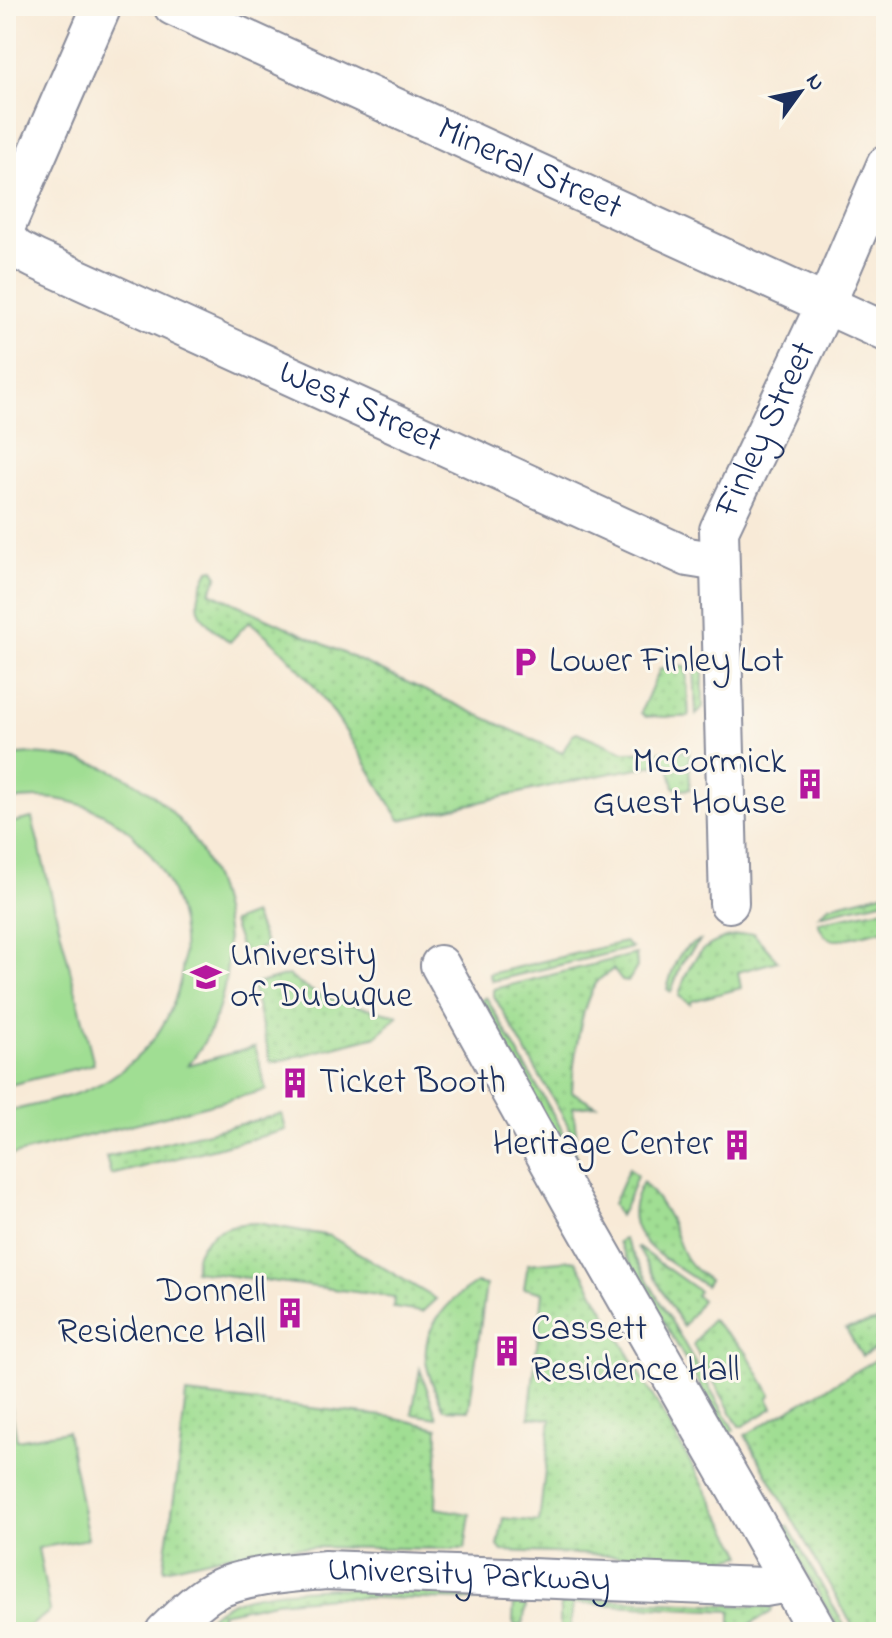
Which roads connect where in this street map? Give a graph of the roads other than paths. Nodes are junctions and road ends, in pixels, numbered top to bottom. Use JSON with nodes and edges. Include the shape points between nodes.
{"nodes":[{"id":1,"x":102,"y":6,"type":"edge"},
{"id":2,"x":173,"y":6,"type":"edge"},
{"id":3,"x":886,"y":165,"type":"edge"},
{"id":4,"x":6,"y":234,"type":"edge"},
{"id":5,"x":826,"y":304,"type":"junction"},
{"id":6,"x":886,"y":332,"type":"edge"},
{"id":7,"x":719,"y":562,"type":"junction"},
{"id":8,"x":729,"y":903,"type":"dead end"},
{"id":9,"x":440,"y":965,"type":"dead end"},
{"id":10,"x":788,"y":1583,"type":"junction"},
{"id":11,"x":165,"y":1632,"type":"edge"},
{"id":12,"x":818,"y":1632,"type":"edge"}],
"edges":[{"from":1,"to":4,"type":"street"},
{"from":2,"to":5,"type":"street","name":"Mineral Street"},
{"from":3,"to":5,"type":"street","name":"Finley Street"},
{"from":4,"to":7,"type":"street","name":"West Street","via":[[16,249],[35,259],[688,557]]},
{"from":5,"to":6,"type":"street","name":"Mineral Street"},
{"from":5,"to":7,"type":"street","name":"Finley Street","via":[[719,530]]},
{"from":7,"to":8,"type":"street","name":"Finley Street"},
{"from":9,"to":10,"type":"street"},
{"from":10,"to":11,"type":"street","name":"University Parkway","via":[[720,1586],[325,1570],[213,1591]]},
{"from":10,"to":12,"type":"street"}]}
